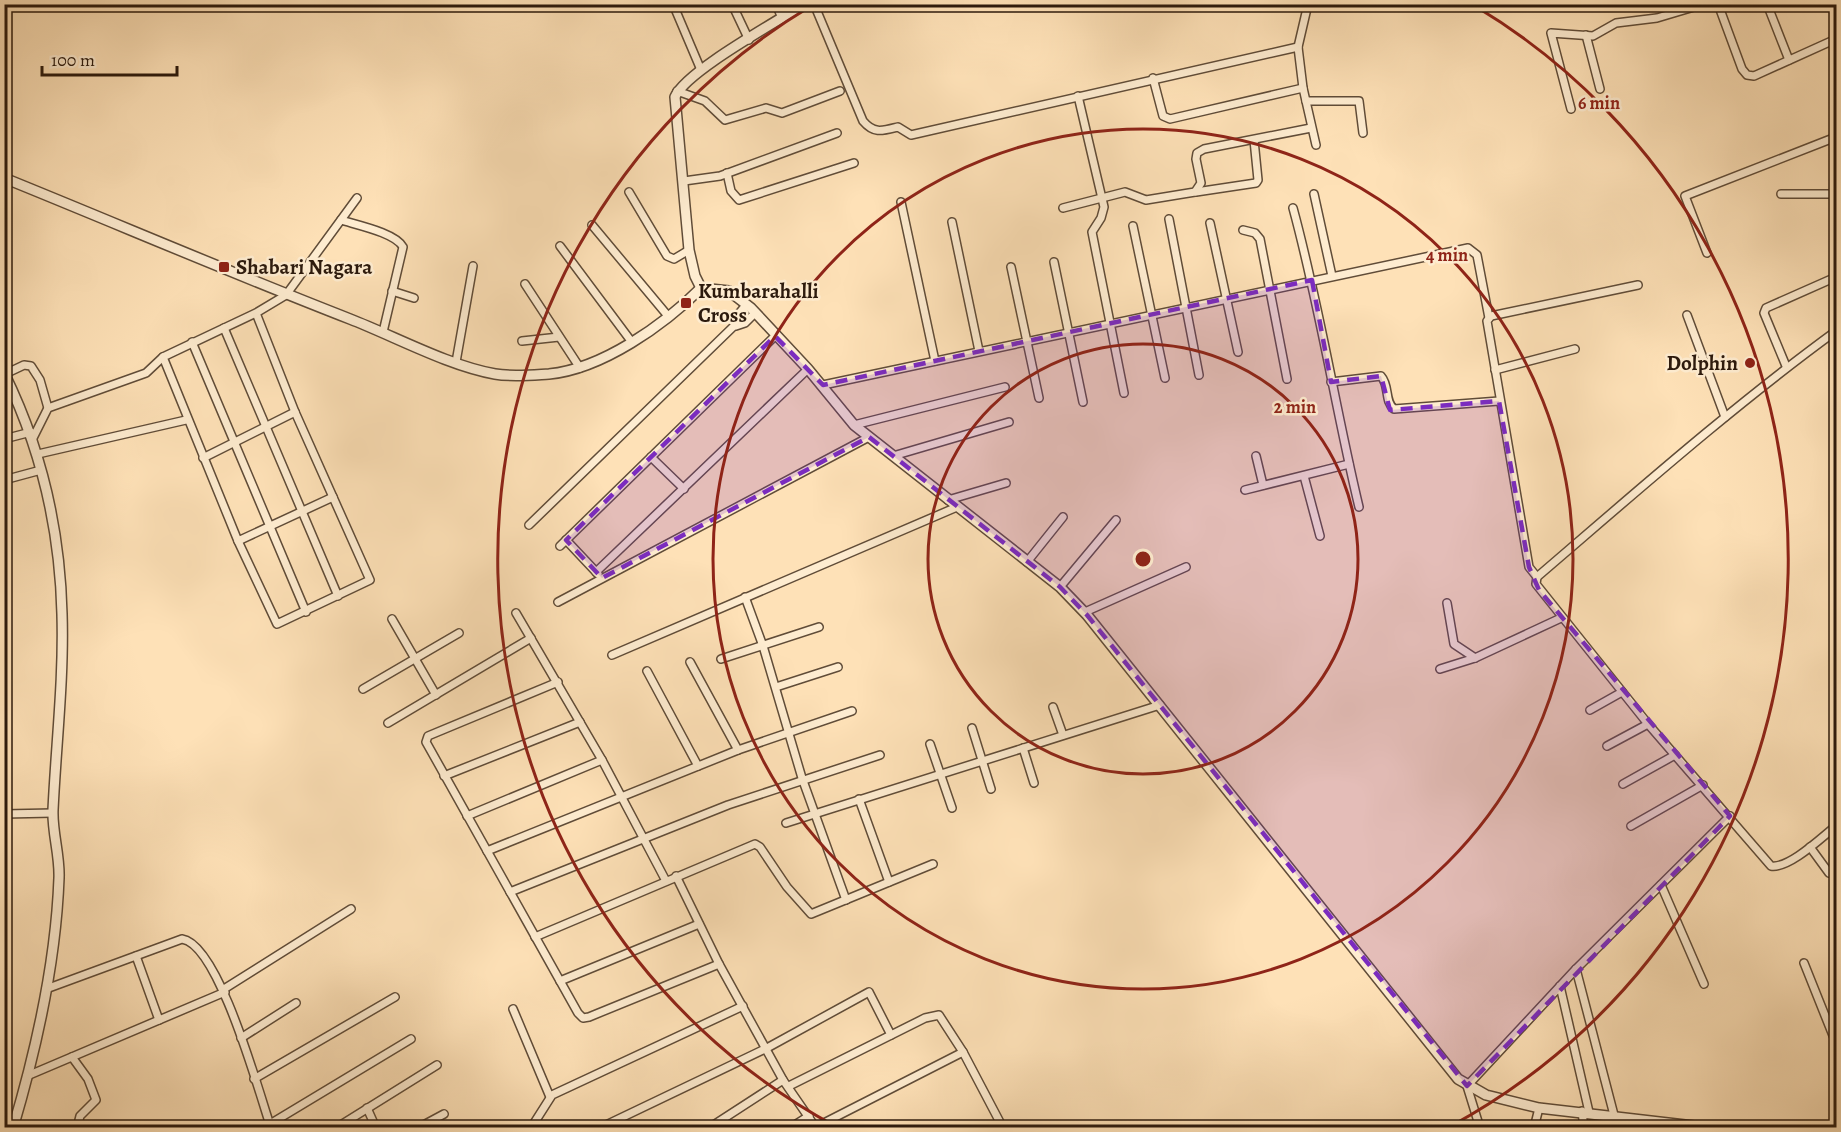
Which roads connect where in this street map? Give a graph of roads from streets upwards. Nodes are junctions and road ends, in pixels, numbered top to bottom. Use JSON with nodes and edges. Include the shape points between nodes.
{"nodes":[{"id":1,"x":673,"y":4,"type":"edge"},
{"id":2,"x":732,"y":4,"type":"edge"},
{"id":3,"x":776,"y":4,"type":"edge"},
{"id":4,"x":804,"y":4,"type":"edge"},
{"id":5,"x":814,"y":4,"type":"edge"},
{"id":6,"x":975,"y":4,"type":"edge"},
{"id":7,"x":984,"y":4,"type":"edge"},
{"id":8,"x":1308,"y":4,"type":"edge"},
{"id":9,"x":1704,"y":4,"type":"edge"},
{"id":10,"x":1718,"y":4,"type":"edge"},
{"id":11,"x":1767,"y":4,"type":"edge"},
{"id":12,"x":782,"y":18,"type":"junction"},
{"id":13,"x":1590,"y":36,"type":"junction"},
{"id":14,"x":1836,"y":39,"type":"edge"},
{"id":15,"x":749,"y":40,"type":"junction"},
{"id":16,"x":1299,"y":47,"type":"junction"},
{"id":17,"x":1789,"y":60,"type":"junction"},
{"id":18,"x":701,"y":70,"type":"junction"},
{"id":19,"x":1154,"y":78,"type":"junction"},
{"id":20,"x":1303,"y":88,"type":"junction"},
{"id":21,"x":1600,"y":89,"type":"dead end"},
{"id":22,"x":678,"y":91,"type":"junction"},
{"id":23,"x":840,"y":91,"type":"dead end"},
{"id":24,"x":1078,"y":96,"type":"junction"},
{"id":25,"x":1306,"y":101,"type":"junction"},
{"id":26,"x":1571,"y":109,"type":"dead end"},
{"id":27,"x":1311,"y":128,"type":"junction"},
{"id":28,"x":837,"y":133,"type":"dead end"},
{"id":29,"x":1363,"y":133,"type":"dead end"},
{"id":30,"x":1836,"y":137,"type":"edge"},
{"id":31,"x":1254,"y":140,"type":"junction"},
{"id":32,"x":1316,"y":145,"type":"dead end"},
{"id":33,"x":855,"y":163,"type":"dead end"},
{"id":34,"x":727,"y":173,"type":"junction"},
{"id":35,"x":4,"y":178,"type":"edge"},
{"id":36,"x":684,"y":181,"type":"junction"},
{"id":37,"x":629,"y":192,"type":"dead end"},
{"id":38,"x":1195,"y":192,"type":"junction"},
{"id":39,"x":1314,"y":194,"type":"dead end"},
{"id":40,"x":1780,"y":194,"type":"dead end"},
{"id":41,"x":1836,"y":194,"type":"edge"},
{"id":42,"x":357,"y":198,"type":"dead end"},
{"id":43,"x":1102,"y":198,"type":"junction"},
{"id":44,"x":901,"y":202,"type":"dead end"},
{"id":45,"x":1063,"y":208,"type":"dead end"},
{"id":46,"x":1293,"y":208,"type":"dead end"},
{"id":47,"x":1169,"y":219,"type":"dead end"},
{"id":48,"x":341,"y":220,"type":"junction"},
{"id":49,"x":952,"y":222,"type":"dead end"},
{"id":50,"x":1210,"y":223,"type":"dead end"},
{"id":51,"x":592,"y":225,"type":"dead end"},
{"id":52,"x":1133,"y":226,"type":"dead end"},
{"id":53,"x":1243,"y":230,"type":"dead end"},
{"id":54,"x":560,"y":246,"type":"dead end"},
{"id":55,"x":689,"y":250,"type":"junction"},
{"id":56,"x":1707,"y":253,"type":"dead end"},
{"id":57,"x":1054,"y":262,"type":"dead end"},
{"id":58,"x":473,"y":266,"type":"dead end"},
{"id":59,"x":1011,"y":267,"type":"dead end"},
{"id":60,"x":1332,"y":276,"type":"junction"},
{"id":61,"x":1836,"y":277,"type":"edge"},
{"id":62,"x":1312,"y":280,"type":"junction"},
{"id":63,"x":525,"y":284,"type":"dead end"},
{"id":64,"x":1638,"y":285,"type":"dead end"},
{"id":65,"x":701,"y":288,"type":"junction"},
{"id":66,"x":1270,"y":290,"type":"junction"},
{"id":67,"x":392,"y":291,"type":"junction"},
{"id":68,"x":286,"y":295,"type":"junction"},
{"id":69,"x":414,"y":298,"type":"dead end"},
{"id":70,"x":1226,"y":300,"type":"junction"},
{"id":71,"x":747,"y":305,"type":"junction"},
{"id":72,"x":1185,"y":308,"type":"junction"},
{"id":73,"x":256,"y":313,"type":"junction"},
{"id":74,"x":755,"y":313,"type":"junction"},
{"id":75,"x":1151,"y":315,"type":"junction"},
{"id":76,"x":1687,"y":315,"type":"dead end"},
{"id":77,"x":668,"y":316,"type":"junction"},
{"id":78,"x":1489,"y":318,"type":"junction"},
{"id":79,"x":1108,"y":323,"type":"junction"},
{"id":80,"x":735,"y":325,"type":"junction"},
{"id":81,"x":224,"y":328,"type":"junction"},
{"id":82,"x":1836,"y":331,"type":"edge"},
{"id":83,"x":382,"y":332,"type":"junction"},
{"id":84,"x":1068,"y":332,"type":"junction"},
{"id":85,"x":775,"y":336,"type":"junction"},
{"id":86,"x":559,"y":337,"type":"junction"},
{"id":87,"x":522,"y":341,"type":"dead end"},
{"id":88,"x":631,"y":341,"type":"junction"},
{"id":89,"x":1027,"y":341,"type":"junction"},
{"id":90,"x":192,"y":342,"type":"junction"},
{"id":91,"x":1575,"y":349,"type":"dead end"},
{"id":92,"x":979,"y":351,"type":"junction"},
{"id":93,"x":1238,"y":352,"type":"dead end"},
{"id":94,"x":163,"y":357,"type":"junction"},
{"id":95,"x":935,"y":361,"type":"junction"},
{"id":96,"x":456,"y":362,"type":"junction"},
{"id":97,"x":1786,"y":366,"type":"junction"},
{"id":98,"x":580,"y":368,"type":"junction"},
{"id":99,"x":808,"y":369,"type":"junction"},
{"id":100,"x":1495,"y":370,"type":"junction"},
{"id":101,"x":5,"y":373,"type":"edge"},
{"id":102,"x":1199,"y":375,"type":"dead end"},
{"id":103,"x":1165,"y":378,"type":"dead end"},
{"id":104,"x":1287,"y":379,"type":"dead end"},
{"id":105,"x":1331,"y":382,"type":"junction"},
{"id":106,"x":823,"y":385,"type":"junction"},
{"id":107,"x":1005,"y":387,"type":"dead end"},
{"id":108,"x":1124,"y":393,"type":"dead end"},
{"id":109,"x":1039,"y":398,"type":"dead end"},
{"id":110,"x":1499,"y":401,"type":"junction"},
{"id":111,"x":1083,"y":402,"type":"dead end"},
{"id":112,"x":48,"y":408,"type":"junction"},
{"id":113,"x":296,"y":412,"type":"junction"},
{"id":114,"x":1725,"y":417,"type":"junction"},
{"id":115,"x":186,"y":420,"type":"junction"},
{"id":116,"x":1009,"y":422,"type":"dead end"},
{"id":117,"x":854,"y":425,"type":"junction"},
{"id":118,"x":265,"y":428,"type":"junction"},
{"id":119,"x":32,"y":435,"type":"junction"},
{"id":120,"x":869,"y":437,"type":"junction"},
{"id":121,"x":4,"y":439,"type":"edge"},
{"id":122,"x":232,"y":442,"type":"junction"},
{"id":123,"x":38,"y":454,"type":"junction"},
{"id":124,"x":893,"y":456,"type":"junction"},
{"id":125,"x":1256,"y":456,"type":"dead end"},
{"id":126,"x":651,"y":457,"type":"junction"},
{"id":127,"x":202,"y":458,"type":"junction"},
{"id":128,"x":1349,"y":464,"type":"junction"},
{"id":129,"x":41,"y":470,"type":"junction"},
{"id":130,"x":1304,"y":476,"type":"junction"},
{"id":131,"x":4,"y":480,"type":"edge"},
{"id":132,"x":1006,"y":483,"type":"dead end"},
{"id":133,"x":1263,"y":485,"type":"junction"},
{"id":134,"x":684,"y":489,"type":"junction"},
{"id":135,"x":1245,"y":490,"type":"dead end"},
{"id":136,"x":333,"y":497,"type":"junction"},
{"id":137,"x":948,"y":500,"type":"junction"},
{"id":138,"x":957,"y":507,"type":"junction"},
{"id":139,"x":1359,"y":507,"type":"dead end"},
{"id":140,"x":302,"y":511,"type":"junction"},
{"id":141,"x":1063,"y":517,"type":"dead end"},
{"id":142,"x":1116,"y":520,"type":"dead end"},
{"id":143,"x":529,"y":525,"type":"dead end"},
{"id":144,"x":270,"y":526,"type":"junction"},
{"id":145,"x":1320,"y":536,"type":"dead end"},
{"id":146,"x":566,"y":540,"type":"junction"},
{"id":147,"x":238,"y":541,"type":"junction"},
{"id":148,"x":560,"y":546,"type":"dead end"},
{"id":149,"x":1027,"y":562,"type":"junction"},
{"id":150,"x":1186,"y":567,"type":"dead end"},
{"id":151,"x":596,"y":572,"type":"junction"},
{"id":152,"x":1537,"y":577,"type":"junction"},
{"id":153,"x":602,"y":578,"type":"junction"},
{"id":154,"x":1060,"y":587,"type":"junction"},
{"id":155,"x":338,"y":596,"type":"junction"},
{"id":156,"x":745,"y":597,"type":"junction"},
{"id":157,"x":558,"y":602,"type":"dead end"},
{"id":158,"x":1447,"y":603,"type":"dead end"},
{"id":159,"x":306,"y":612,"type":"junction"},
{"id":160,"x":1085,"y":612,"type":"junction"},
{"id":161,"x":516,"y":613,"type":"dead end"},
{"id":162,"x":1561,"y":618,"type":"junction"},
{"id":163,"x":392,"y":619,"type":"dead end"},
{"id":164,"x":819,"y":627,"type":"dead end"},
{"id":165,"x":459,"y":633,"type":"dead end"},
{"id":166,"x":531,"y":638,"type":"junction"},
{"id":167,"x":763,"y":646,"type":"junction"},
{"id":168,"x":612,"y":655,"type":"dead end"},
{"id":169,"x":1475,"y":658,"type":"junction"},
{"id":170,"x":415,"y":659,"type":"junction"},
{"id":171,"x":721,"y":659,"type":"dead end"},
{"id":172,"x":690,"y":662,"type":"dead end"},
{"id":173,"x":838,"y":667,"type":"dead end"},
{"id":174,"x":1440,"y":669,"type":"dead end"},
{"id":175,"x":647,"y":671,"type":"dead end"},
{"id":176,"x":558,"y":682,"type":"junction"},
{"id":177,"x":776,"y":687,"type":"junction"},
{"id":178,"x":363,"y":689,"type":"dead end"},
{"id":179,"x":1622,"y":692,"type":"junction"},
{"id":180,"x":436,"y":695,"type":"junction"},
{"id":181,"x":1160,"y":705,"type":"junction"},
{"id":182,"x":1053,"y":707,"type":"dead end"},
{"id":183,"x":1590,"y":710,"type":"dead end"},
{"id":184,"x":852,"y":711,"type":"dead end"},
{"id":185,"x":580,"y":722,"type":"junction"},
{"id":186,"x":388,"y":723,"type":"dead end"},
{"id":187,"x":1648,"y":724,"type":"junction"},
{"id":188,"x":972,"y":728,"type":"dead end"},
{"id":189,"x":790,"y":732,"type":"junction"},
{"id":190,"x":1063,"y":735,"type":"junction"},
{"id":191,"x":930,"y":744,"type":"dead end"},
{"id":192,"x":1607,"y":746,"type":"dead end"},
{"id":193,"x":1023,"y":748,"type":"junction"},
{"id":194,"x":738,"y":750,"type":"junction"},
{"id":195,"x":880,"y":755,"type":"dead end"},
{"id":196,"x":1675,"y":755,"type":"junction"},
{"id":197,"x":602,"y":760,"type":"junction"},
{"id":198,"x":983,"y":760,"type":"junction"},
{"id":199,"x":698,"y":766,"type":"junction"},
{"id":200,"x":941,"y":773,"type":"junction"},
{"id":201,"x":444,"y":776,"type":"junction"},
{"id":202,"x":802,"y":778,"type":"junction"},
{"id":203,"x":1034,"y":783,"type":"dead end"},
{"id":204,"x":1623,"y":784,"type":"dead end"},
{"id":205,"x":1703,"y":785,"type":"junction"},
{"id":206,"x":991,"y":789,"type":"dead end"},
{"id":207,"x":622,"y":798,"type":"junction"},
{"id":208,"x":859,"y":799,"type":"junction"},
{"id":209,"x":952,"y":808,"type":"dead end"},
{"id":210,"x":53,"y":813,"type":"junction"},
{"id":211,"x":815,"y":813,"type":"junction"},
{"id":212,"x":4,"y":814,"type":"edge"},
{"id":213,"x":467,"y":816,"type":"junction"},
{"id":214,"x":1730,"y":816,"type":"junction"},
{"id":215,"x":786,"y":824,"type":"dead end"},
{"id":216,"x":1631,"y":826,"type":"dead end"},
{"id":217,"x":1836,"y":826,"type":"edge"},
{"id":218,"x":643,"y":838,"type":"junction"},
{"id":219,"x":1810,"y":847,"type":"junction"},
{"id":220,"x":487,"y":851,"type":"junction"},
{"id":221,"x":933,"y":864,"type":"dead end"},
{"id":222,"x":1829,"y":873,"type":"dead end"},
{"id":223,"x":676,"y":876,"type":"junction"},
{"id":224,"x":666,"y":880,"type":"junction"},
{"id":225,"x":889,"y":882,"type":"junction"},
{"id":226,"x":1661,"y":885,"type":"junction"},
{"id":227,"x":510,"y":891,"type":"junction"},
{"id":228,"x":846,"y":900,"type":"junction"},
{"id":229,"x":351,"y":909,"type":"dead end"},
{"id":230,"x":699,"y":924,"type":"junction"},
{"id":231,"x":535,"y":937,"type":"junction"},
{"id":232,"x":136,"y":956,"type":"junction"},
{"id":233,"x":1804,"y":963,"type":"dead end"},
{"id":234,"x":719,"y":964,"type":"junction"},
{"id":235,"x":1576,"y":969,"type":"junction"},
{"id":236,"x":560,"y":981,"type":"junction"},
{"id":237,"x":1704,"y":984,"type":"dead end"},
{"id":238,"x":1560,"y":986,"type":"junction"},
{"id":239,"x":46,"y":989,"type":"junction"},
{"id":240,"x":224,"y":990,"type":"junction"},
{"id":241,"x":395,"y":997,"type":"dead end"},
{"id":242,"x":296,"y":1003,"type":"dead end"},
{"id":243,"x":743,"y":1006,"type":"junction"},
{"id":244,"x":513,"y":1009,"type":"dead end"},
{"id":245,"x":159,"y":1020,"type":"junction"},
{"id":246,"x":891,"y":1035,"type":"junction"},
{"id":247,"x":241,"y":1038,"type":"junction"},
{"id":248,"x":411,"y":1039,"type":"dead end"},
{"id":249,"x":1836,"y":1043,"type":"edge"},
{"id":250,"x":767,"y":1048,"type":"junction"},
{"id":251,"x":963,"y":1052,"type":"junction"},
{"id":252,"x":72,"y":1057,"type":"junction"},
{"id":253,"x":436,"y":1065,"type":"dead end"},
{"id":254,"x":27,"y":1076,"type":"junction"},
{"id":255,"x":254,"y":1079,"type":"junction"},
{"id":256,"x":783,"y":1080,"type":"junction"},
{"id":257,"x":789,"y":1086,"type":"junction"},
{"id":258,"x":1467,"y":1086,"type":"junction"},
{"id":259,"x":550,"y":1097,"type":"junction"},
{"id":260,"x":367,"y":1108,"type":"junction"},
{"id":261,"x":1539,"y":1108,"type":"junction"},
{"id":262,"x":1586,"y":1112,"type":"junction"},
{"id":263,"x":444,"y":1114,"type":"dead end"},
{"id":264,"x":1614,"y":1115,"type":"junction"},
{"id":265,"x":809,"y":1116,"type":"junction"},
{"id":266,"x":270,"y":1126,"type":"edge"},
{"id":267,"x":604,"y":1126,"type":"edge"},
{"id":268,"x":1683,"y":1126,"type":"edge"},
{"id":269,"x":816,"y":1127,"type":"edge"},
{"id":270,"x":13,"y":1128,"type":"edge"},
{"id":271,"x":77,"y":1128,"type":"edge"},
{"id":272,"x":336,"y":1128,"type":"edge"},
{"id":273,"x":376,"y":1128,"type":"edge"},
{"id":274,"x":418,"y":1128,"type":"edge"},
{"id":275,"x":531,"y":1128,"type":"edge"},
{"id":276,"x":709,"y":1128,"type":"edge"},
{"id":277,"x":790,"y":1128,"type":"edge"},
{"id":278,"x":1003,"y":1128,"type":"edge"},
{"id":279,"x":1480,"y":1128,"type":"edge"},
{"id":280,"x":1534,"y":1128,"type":"edge"},
{"id":281,"x":1584,"y":1128,"type":"edge"},
{"id":282,"x":1711,"y":1128,"type":"edge"}],
"edges":[{"from":1,"to":18,"type":"street"},
{"from":2,"to":15,"type":"street"},
{"from":3,"to":12,"type":"street"},
{"from":4,"to":12,"type":"street"},
{"from":5,"to":24,"type":"street","via":[[863,121],[870,129],[898,127],[911,135]]},
{"from":6,"to":7,"type":"street"},
{"from":8,"to":16,"type":"street"},
{"from":9,"to":13,"type":"street","via":[[1657,18],[1608,26]]},
{"from":10,"to":17,"type":"street","via":[[1747,75],[1754,76]]},
{"from":11,"to":17,"type":"street"},
{"from":12,"to":15,"type":"street"},
{"from":13,"to":21,"type":"street"},
{"from":13,"to":26,"type":"street","via":[[1551,33]]},
{"from":14,"to":17,"type":"street"},
{"from":15,"to":18,"type":"street"},
{"from":16,"to":19,"type":"street"},
{"from":16,"to":20,"type":"street"},
{"from":18,"to":22,"type":"street"},
{"from":19,"to":20,"type":"street","via":[[1162,116],[1170,119]]},
{"from":19,"to":24,"type":"street"},
{"from":20,"to":25,"type":"street"},
{"from":22,"to":23,"type":"street","via":[[705,100],[725,120],[766,108],[782,112]]},
{"from":22,"to":36,"type":"street","via":[[674,104]]},
{"from":24,"to":43,"type":"street"},
{"from":25,"to":27,"type":"street"},
{"from":25,"to":29,"type":"street","via":[[1359,101]]},
{"from":27,"to":31,"type":"street"},
{"from":27,"to":32,"type":"street"},
{"from":28,"to":34,"type":"street"},
{"from":30,"to":56,"type":"street","via":[[1685,196]]},
{"from":31,"to":38,"type":"street","via":[[1197,153],[1201,183]]},
{"from":31,"to":38,"type":"street","via":[[1256,183]]},
{"from":33,"to":34,"type":"street","via":[[739,200],[731,191]]},
{"from":34,"to":36,"type":"street"},
{"from":35,"to":68,"type":"street"},
{"from":36,"to":55,"type":"street"},
{"from":37,"to":55,"type":"street","via":[[666,256],[674,259]]},
{"from":38,"to":43,"type":"street","via":[[1146,200],[1125,192]]},
{"from":39,"to":60,"type":"street"},
{"from":40,"to":41,"type":"street"},
{"from":42,"to":48,"type":"street"},
{"from":43,"to":45,"type":"street"},
{"from":43,"to":79,"type":"street","via":[[1103,214],[1092,232]]},
{"from":44,"to":95,"type":"street"},
{"from":46,"to":62,"type":"street"},
{"from":47,"to":72,"type":"street"},
{"from":48,"to":67,"type":"street","via":[[400,242],[403,247]]},
{"from":48,"to":68,"type":"street"},
{"from":49,"to":92,"type":"street"},
{"from":50,"to":70,"type":"street"},
{"from":51,"to":77,"type":"street"},
{"from":52,"to":75,"type":"street"},
{"from":53,"to":66,"type":"street","via":[[1260,239]]},
{"from":54,"to":88,"type":"street"},
{"from":55,"to":65,"type":"street"},
{"from":57,"to":84,"type":"street"},
{"from":58,"to":96,"type":"street"},
{"from":59,"to":89,"type":"street"},
{"from":60,"to":62,"type":"street"},
{"from":60,"to":78,"type":"street","via":[[1468,248],[1477,255]]},
{"from":61,"to":97,"type":"street","via":[[1766,308],[1764,314]]},
{"from":62,"to":66,"type":"street"},
{"from":62,"to":105,"type":"street"},
{"from":63,"to":86,"type":"street"},
{"from":64,"to":78,"type":"street"},
{"from":65,"to":71,"type":"street","via":[[729,291]]},
{"from":65,"to":77,"type":"street"},
{"from":66,"to":70,"type":"street"},
{"from":66,"to":104,"type":"street"},
{"from":67,"to":69,"type":"street"},
{"from":67,"to":83,"type":"street"},
{"from":68,"to":73,"type":"street"},
{"from":68,"to":83,"type":"street"},
{"from":70,"to":72,"type":"street"},
{"from":70,"to":93,"type":"street"},
{"from":71,"to":74,"type":"street"},
{"from":71,"to":80,"type":"street"},
{"from":72,"to":75,"type":"street"},
{"from":72,"to":102,"type":"street"},
{"from":73,"to":81,"type":"street"},
{"from":73,"to":113,"type":"street"},
{"from":74,"to":80,"type":"street"},
{"from":74,"to":85,"type":"street"},
{"from":75,"to":79,"type":"street"},
{"from":75,"to":103,"type":"street"},
{"from":76,"to":114,"type":"street"},
{"from":77,"to":88,"type":"street"},
{"from":78,"to":100,"type":"street"},
{"from":79,"to":84,"type":"street"},
{"from":79,"to":108,"type":"street"},
{"from":80,"to":143,"type":"street"},
{"from":81,"to":90,"type":"street"},
{"from":81,"to":118,"type":"street"},
{"from":82,"to":97,"type":"street"},
{"from":83,"to":96,"type":"street"},
{"from":84,"to":89,"type":"street"},
{"from":84,"to":111,"type":"street"},
{"from":85,"to":99,"type":"street"},
{"from":85,"to":126,"type":"street"},
{"from":86,"to":87,"type":"street"},
{"from":86,"to":98,"type":"street"},
{"from":88,"to":98,"type":"street"},
{"from":89,"to":92,"type":"street"},
{"from":89,"to":109,"type":"street"},
{"from":90,"to":94,"type":"street"},
{"from":90,"to":122,"type":"street"},
{"from":91,"to":100,"type":"street"},
{"from":92,"to":95,"type":"street"},
{"from":94,"to":112,"type":"street","via":[[146,373]]},
{"from":94,"to":115,"type":"street"},
{"from":95,"to":106,"type":"street"},
{"from":96,"to":98,"type":"street","via":[[496,374],[550,374]]},
{"from":97,"to":114,"type":"street"},
{"from":99,"to":106,"type":"street"},
{"from":99,"to":134,"type":"street"},
{"from":100,"to":110,"type":"street"},
{"from":101,"to":112,"type":"street","via":[[31,366],[40,380]]},
{"from":101,"to":119,"type":"street"},
{"from":105,"to":110,"type":"street","via":[[1381,376],[1394,409]]},
{"from":105,"to":128,"type":"street"},
{"from":106,"to":117,"type":"street"},
{"from":107,"to":117,"type":"street"},
{"from":110,"to":152,"type":"street","via":[[1529,567]]},
{"from":112,"to":119,"type":"street"},
{"from":113,"to":118,"type":"street"},
{"from":113,"to":136,"type":"street"},
{"from":114,"to":152,"type":"street"},
{"from":115,"to":123,"type":"street"},
{"from":115,"to":127,"type":"street"},
{"from":116,"to":124,"type":"street"},
{"from":117,"to":120,"type":"street"},
{"from":118,"to":122,"type":"street"},
{"from":118,"to":140,"type":"street"},
{"from":119,"to":121,"type":"street"},
{"from":119,"to":123,"type":"street"},
{"from":120,"to":124,"type":"street"},
{"from":120,"to":153,"type":"street"},
{"from":122,"to":127,"type":"street"},
{"from":122,"to":144,"type":"street"},
{"from":123,"to":129,"type":"street"},
{"from":124,"to":137,"type":"street"},
{"from":125,"to":133,"type":"street"},
{"from":126,"to":134,"type":"street"},
{"from":126,"to":146,"type":"street"},
{"from":127,"to":147,"type":"street"},
{"from":128,"to":130,"type":"street"},
{"from":128,"to":139,"type":"street"},
{"from":129,"to":131,"type":"street"},
{"from":129,"to":210,"type":"street","via":[[57,545],[62,615]]},
{"from":130,"to":133,"type":"street"},
{"from":130,"to":145,"type":"street"},
{"from":132,"to":137,"type":"street"},
{"from":133,"to":135,"type":"street"},
{"from":134,"to":151,"type":"street"},
{"from":136,"to":140,"type":"street"},
{"from":136,"to":155,"type":"street","via":[[370,580]]},
{"from":137,"to":138,"type":"street"},
{"from":138,"to":149,"type":"street"},
{"from":138,"to":156,"type":"street"},
{"from":140,"to":144,"type":"street"},
{"from":140,"to":155,"type":"street"},
{"from":141,"to":149,"type":"street"},
{"from":142,"to":154,"type":"street"},
{"from":144,"to":147,"type":"street"},
{"from":144,"to":159,"type":"street"},
{"from":146,"to":148,"type":"street"},
{"from":146,"to":151,"type":"street"},
{"from":147,"to":159,"type":"street","via":[[273,620],[281,624]]},
{"from":149,"to":154,"type":"street"},
{"from":150,"to":160,"type":"street"},
{"from":151,"to":153,"type":"street"},
{"from":152,"to":162,"type":"street","via":[[1539,590]]},
{"from":153,"to":157,"type":"street"},
{"from":154,"to":160,"type":"street"},
{"from":155,"to":159,"type":"street"},
{"from":156,"to":167,"type":"street"},
{"from":156,"to":168,"type":"street"},
{"from":158,"to":169,"type":"street","via":[[1454,644]]},
{"from":160,"to":181,"type":"street"},
{"from":161,"to":166,"type":"street"},
{"from":162,"to":169,"type":"street"},
{"from":162,"to":179,"type":"street"},
{"from":163,"to":170,"type":"street"},
{"from":164,"to":167,"type":"street"},
{"from":165,"to":170,"type":"street"},
{"from":166,"to":176,"type":"street"},
{"from":166,"to":180,"type":"street"},
{"from":167,"to":171,"type":"street"},
{"from":167,"to":177,"type":"street"},
{"from":169,"to":174,"type":"street"},
{"from":170,"to":178,"type":"street"},
{"from":170,"to":180,"type":"street"},
{"from":172,"to":194,"type":"street"},
{"from":173,"to":177,"type":"street"},
{"from":175,"to":199,"type":"street"},
{"from":176,"to":185,"type":"street"},
{"from":176,"to":201,"type":"street","via":[[428,736],[426,742]]},
{"from":177,"to":189,"type":"street"},
{"from":179,"to":183,"type":"street"},
{"from":179,"to":187,"type":"street"},
{"from":180,"to":186,"type":"street"},
{"from":181,"to":190,"type":"street"},
{"from":181,"to":258,"type":"street"},
{"from":182,"to":190,"type":"street"},
{"from":184,"to":189,"type":"street"},
{"from":185,"to":197,"type":"street"},
{"from":185,"to":201,"type":"street"},
{"from":187,"to":192,"type":"street"},
{"from":187,"to":196,"type":"street"},
{"from":188,"to":198,"type":"street"},
{"from":189,"to":194,"type":"street"},
{"from":189,"to":202,"type":"street"},
{"from":190,"to":193,"type":"street"},
{"from":191,"to":200,"type":"street"},
{"from":193,"to":198,"type":"street"},
{"from":193,"to":203,"type":"street"},
{"from":194,"to":199,"type":"street"},
{"from":195,"to":202,"type":"street"},
{"from":196,"to":204,"type":"street"},
{"from":196,"to":205,"type":"street"},
{"from":197,"to":207,"type":"street"},
{"from":197,"to":213,"type":"street"},
{"from":198,"to":200,"type":"street"},
{"from":198,"to":206,"type":"street"},
{"from":199,"to":207,"type":"street"},
{"from":200,"to":208,"type":"street"},
{"from":200,"to":209,"type":"street"},
{"from":201,"to":213,"type":"street"},
{"from":202,"to":211,"type":"street"},
{"from":202,"to":218,"type":"street"},
{"from":205,"to":214,"type":"street"},
{"from":205,"to":216,"type":"street"},
{"from":207,"to":218,"type":"street"},
{"from":207,"to":220,"type":"street"},
{"from":208,"to":211,"type":"street"},
{"from":208,"to":225,"type":"street"},
{"from":210,"to":212,"type":"street"},
{"from":210,"to":239,"type":"street","via":[[59,875]]},
{"from":211,"to":215,"type":"street"},
{"from":211,"to":228,"type":"street"},
{"from":213,"to":220,"type":"street"},
{"from":214,"to":219,"type":"street","via":[[1771,866],[1779,868]]},
{"from":214,"to":226,"type":"street"},
{"from":217,"to":219,"type":"street"},
{"from":218,"to":224,"type":"street"},
{"from":218,"to":227,"type":"street"},
{"from":219,"to":222,"type":"street"},
{"from":220,"to":227,"type":"street"},
{"from":221,"to":225,"type":"street"},
{"from":223,"to":224,"type":"street"},
{"from":223,"to":228,"type":"street","via":[[758,844],[809,913]]},
{"from":223,"to":230,"type":"street"},
{"from":224,"to":231,"type":"street"},
{"from":225,"to":228,"type":"street"},
{"from":226,"to":235,"type":"street"},
{"from":226,"to":237,"type":"street"},
{"from":227,"to":231,"type":"street"},
{"from":229,"to":240,"type":"street"},
{"from":230,"to":234,"type":"street"},
{"from":230,"to":236,"type":"street"},
{"from":231,"to":236,"type":"street"},
{"from":232,"to":239,"type":"street"},
{"from":232,"to":240,"type":"street","via":[[187,939],[214,969]]},
{"from":232,"to":245,"type":"street"},
{"from":233,"to":249,"type":"street"},
{"from":234,"to":236,"type":"street","via":[[583,1018]]},
{"from":234,"to":243,"type":"street"},
{"from":235,"to":238,"type":"street"},
{"from":235,"to":264,"type":"street"},
{"from":238,"to":258,"type":"street"},
{"from":238,"to":262,"type":"street"},
{"from":239,"to":254,"type":"street"},
{"from":240,"to":245,"type":"street"},
{"from":240,"to":247,"type":"street"},
{"from":241,"to":255,"type":"street"},
{"from":242,"to":247,"type":"street"},
{"from":243,"to":250,"type":"street"},
{"from":243,"to":259,"type":"street"},
{"from":244,"to":259,"type":"street"},
{"from":245,"to":252,"type":"street"},
{"from":246,"to":250,"type":"street","via":[[869,992]]},
{"from":246,"to":251,"type":"street","via":[[939,1015]]},
{"from":246,"to":257,"type":"street"},
{"from":247,"to":255,"type":"street"},
{"from":248,"to":266,"type":"street"},
{"from":250,"to":256,"type":"street"},
{"from":250,"to":267,"type":"street"},
{"from":251,"to":269,"type":"street"},
{"from":251,"to":278,"type":"street"},
{"from":252,"to":254,"type":"street"},
{"from":252,"to":271,"type":"street","via":[[88,1079],[96,1101],[80,1116]]},
{"from":253,"to":260,"type":"street"},
{"from":254,"to":270,"type":"street"},
{"from":255,"to":266,"type":"street"},
{"from":256,"to":257,"type":"street"},
{"from":256,"to":276,"type":"street"},
{"from":257,"to":265,"type":"street"},
{"from":258,"to":261,"type":"street","via":[[1486,1095]]},
{"from":258,"to":279,"type":"street"},
{"from":259,"to":275,"type":"street"},
{"from":260,"to":272,"type":"street"},
{"from":260,"to":273,"type":"street"},
{"from":261,"to":262,"type":"street"},
{"from":261,"to":280,"type":"street"},
{"from":262,"to":264,"type":"street"},
{"from":262,"to":281,"type":"street"},
{"from":263,"to":274,"type":"street"},
{"from":264,"to":268,"type":"street"},
{"from":265,"to":269,"type":"street"},
{"from":265,"to":277,"type":"street"},
{"from":268,"to":282,"type":"street"}]}
